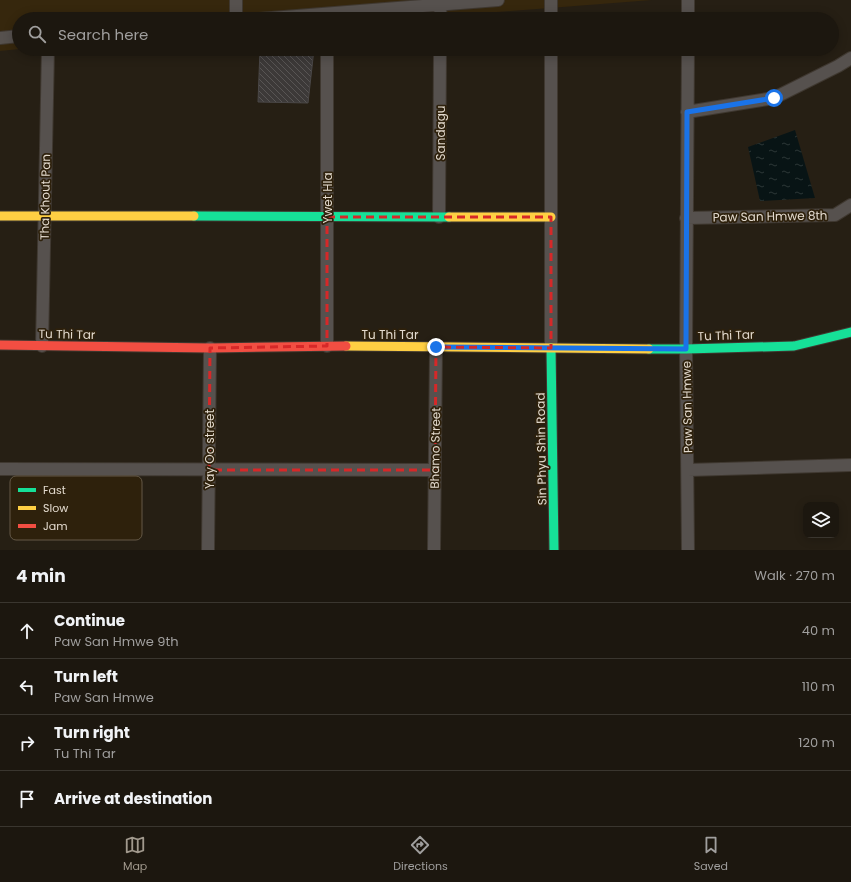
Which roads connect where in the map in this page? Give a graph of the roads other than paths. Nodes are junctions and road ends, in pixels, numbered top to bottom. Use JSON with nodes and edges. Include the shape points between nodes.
{"nodes":[{"id":1,"x":236,"y":0,"type":"edge"},
{"id":2,"x":498,"y":0,"type":"edge"},
{"id":3,"x":551,"y":0,"type":"edge"},
{"id":4,"x":688,"y":0,"type":"edge"},
{"id":5,"x":441,"y":3,"type":"edge"},
{"id":6,"x":236,"y":12,"type":"edge"},
{"id":7,"x":362,"y":12,"type":"edge"},
{"id":8,"x":551,"y":12,"type":"edge"},
{"id":9,"x":688,"y":12,"type":"edge"},
{"id":10,"x":12,"y":37,"type":"edge"},
{"id":11,"x":0,"y":38,"type":"edge"},
{"id":12,"x":48,"y":56,"type":"edge"},
{"id":13,"x":327,"y":56,"type":"edge"},
{"id":14,"x":440,"y":56,"type":"edge"},
{"id":15,"x":551,"y":56,"type":"edge"},
{"id":16,"x":688,"y":56,"type":"edge"},
{"id":17,"x":851,"y":58,"type":"edge"},
{"id":18,"x":687,"y":112,"type":"junction"},
{"id":19,"x":851,"y":206,"type":"edge"},
{"id":20,"x":0,"y":216,"type":"edge"},
{"id":21,"x":44,"y":216,"type":"junction"},
{"id":22,"x":327,"y":217,"type":"junction"},
{"id":23,"x":439,"y":217,"type":"junction"},
{"id":24,"x":551,"y":217,"type":"junction"},
{"id":25,"x":686,"y":218,"type":"junction"},
{"id":26,"x":851,"y":332,"type":"edge"},
{"id":27,"x":0,"y":345,"type":"edge"},
{"id":28,"x":42,"y":346,"type":"junction"},
{"id":29,"x":327,"y":346,"type":"junction"},
{"id":30,"x":436,"y":347,"type":"junction"},
{"id":31,"x":210,"y":348,"type":"junction"},
{"id":32,"x":551,"y":348,"type":"junction"},
{"id":33,"x":686,"y":349,"type":"junction"},
{"id":34,"x":851,"y":465,"type":"edge"},
{"id":35,"x":0,"y":469,"type":"edge"},
{"id":36,"x":209,"y":470,"type":"junction"},
{"id":37,"x":435,"y":470,"type":"junction"},
{"id":38,"x":688,"y":470,"type":"junction"},
{"id":39,"x":208,"y":550,"type":"edge"},
{"id":40,"x":434,"y":550,"type":"edge"},
{"id":41,"x":554,"y":550,"type":"edge"},
{"id":42,"x":688,"y":550,"type":"edge"}],
"edges":[{"from":1,"to":6,"type":"street"},
{"from":2,"to":5,"type":"street"},
{"from":3,"to":8,"type":"street"},
{"from":4,"to":9,"type":"street"},
{"from":5,"to":7,"type":"street"},
{"from":10,"to":11,"type":"street"},
{"from":12,"to":21,"type":"street","name":"Tha Khout Pan"},
{"from":13,"to":22,"type":"street","name":"Ywet Hla"},
{"from":14,"to":23,"type":"street","name":"Sandagu"},
{"from":15,"to":24,"type":"street"},
{"from":16,"to":18,"type":"street","name":"Paw San Hmwe"},
{"from":17,"to":18,"type":"street","via":[[774,98]]},
{"from":18,"to":25,"type":"street","name":"Paw San Hmwe"},
{"from":19,"to":25,"type":"street","name":"Paw San Hmwe 8th","via":[[835,215]]},
{"from":20,"to":21,"type":"street"},
{"from":21,"to":22,"type":"street"},
{"from":21,"to":28,"type":"street","name":"Tha Khout Pan"},
{"from":22,"to":23,"type":"street"},
{"from":22,"to":29,"type":"street","name":"Ywet Hla"},
{"from":23,"to":24,"type":"street"},
{"from":24,"to":32,"type":"street"},
{"from":25,"to":33,"type":"street","name":"Paw San Hmwe"},
{"from":26,"to":33,"type":"street","name":"Tu Thi Tar","via":[[794,346]]},
{"from":27,"to":28,"type":"street","name":"Tu Thi Tar"},
{"from":28,"to":31,"type":"street","name":"Tu Thi Tar"},
{"from":29,"to":30,"type":"street","name":"Tu Thi Tar"},
{"from":29,"to":31,"type":"street","name":"Tu Thi Tar"},
{"from":30,"to":32,"type":"street","name":"Tu Thi Tar"},
{"from":30,"to":37,"type":"street","name":"Bhamo Street"},
{"from":31,"to":36,"type":"street","name":"Yay Oo street"},
{"from":32,"to":33,"type":"street","name":"Tu Thi Tar"},
{"from":32,"to":41,"type":"street","name":"Sin Phyu Shin Road"},
{"from":33,"to":38,"type":"street","name":"Paw San Hmwe"},
{"from":34,"to":38,"type":"street"},
{"from":35,"to":36,"type":"street"},
{"from":36,"to":37,"type":"street"},
{"from":36,"to":39,"type":"street","name":"Yay Oo street"},
{"from":37,"to":40,"type":"street","name":"Bhamo Street"},
{"from":38,"to":42,"type":"street","name":"Paw San Hmwe"}]}
